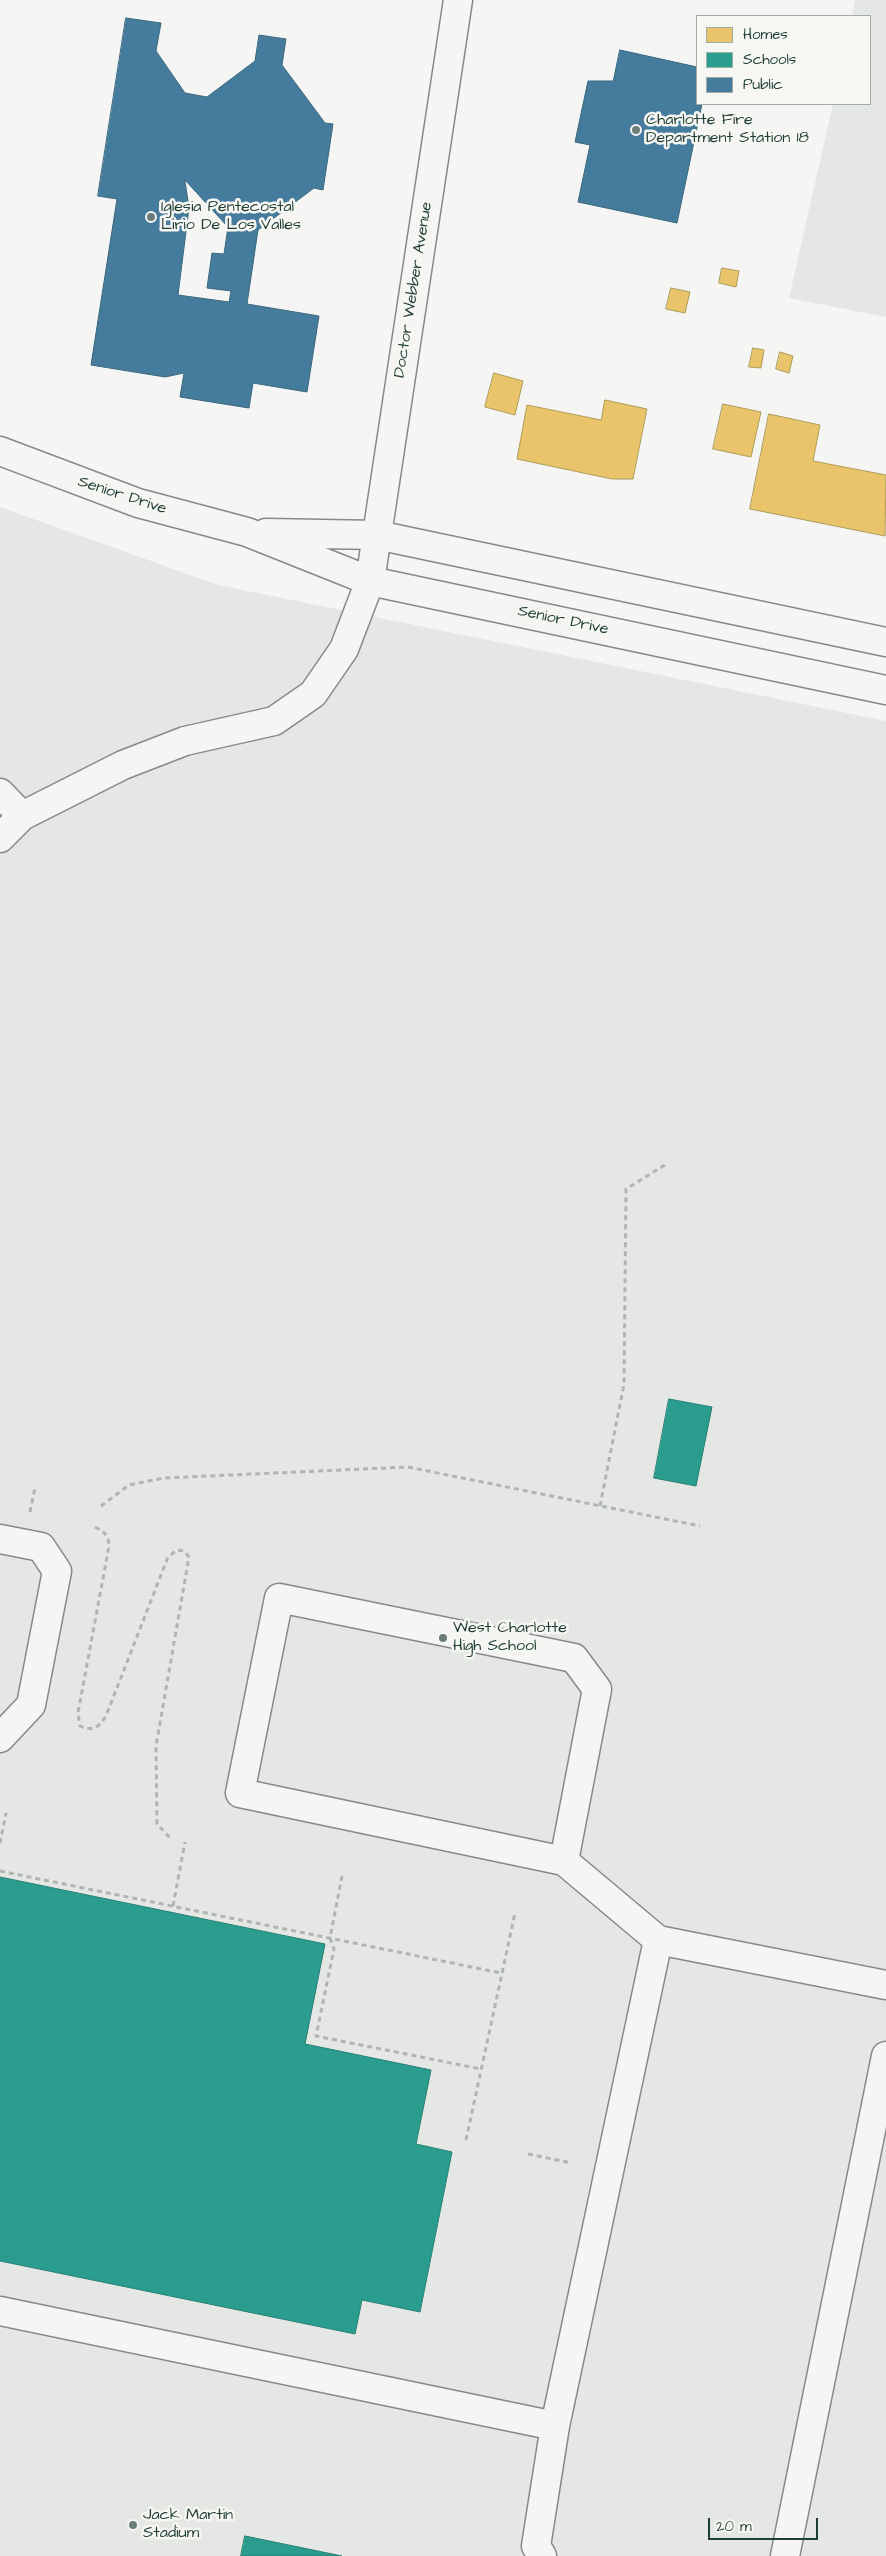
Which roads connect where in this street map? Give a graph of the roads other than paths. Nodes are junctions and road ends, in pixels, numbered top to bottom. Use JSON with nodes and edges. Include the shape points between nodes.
{"nodes":[{"id":1,"x":458,"y":0,"type":"edge"},
{"id":2,"x":0,"y":452,"type":"edge"},
{"id":3,"x":247,"y":532,"type":"junction"},
{"id":4,"x":377,"y":535,"type":"junction"},
{"id":5,"x":370,"y":581,"type":"junction"},
{"id":6,"x":886,"y":642,"type":"edge"},
{"id":7,"x":886,"y":690,"type":"edge"},
{"id":8,"x":0,"y":793,"type":"edge"},
{"id":9,"x":22,"y":816,"type":"junction"},
{"id":10,"x":0,"y":838,"type":"edge"},
{"id":11,"x":0,"y":1539,"type":"edge"},
{"id":12,"x":0,"y":1738,"type":"edge"},
{"id":13,"x":564,"y":1861,"type":"junction"},
{"id":14,"x":658,"y":1940,"type":"junction"},
{"id":15,"x":886,"y":1985,"type":"edge"},
{"id":16,"x":886,"y":2056,"type":"edge"},
{"id":17,"x":0,"y":2311,"type":"edge"},
{"id":18,"x":556,"y":2426,"type":"junction"},
{"id":19,"x":542,"y":2556,"type":"edge"},
{"id":20,"x":785,"y":2556,"type":"edge"}],
"edges":[{"from":1,"to":4,"type":"street","name":"Doctor Webber Avenue"},
{"from":2,"to":3,"type":"street","name":"Senior Drive","via":[[138,503]]},
{"from":3,"to":4,"type":"street","name":"Senior Drive"},
{"from":3,"to":5,"type":"street","name":"Senior Drive"},
{"from":4,"to":5,"type":"street","name":"Doctor Webber Avenue"},
{"from":4,"to":6,"type":"street","name":"Senior Drive"},
{"from":5,"to":7,"type":"street","name":"Senior Drive"},
{"from":5,"to":9,"type":"street","name":"Doctor Webber Avenue","via":[[344,649],[313,694],[274,721],[185,741],[123,765]]},
{"from":8,"to":9,"type":"street"},
{"from":9,"to":10,"type":"street","name":"Doctor Webber Avenue"},
{"from":11,"to":12,"type":"street","via":[[41,1547],[57,1571],[31,1705]]},
{"from":13,"to":13,"type":"street","via":[[240,1793],[279,1598],[574,1658],[596,1689]]},
{"from":13,"to":14,"type":"street"},
{"from":14,"to":15,"type":"street"},
{"from":14,"to":18,"type":"street"},
{"from":16,"to":20,"type":"street"},
{"from":17,"to":18,"type":"street"},
{"from":18,"to":19,"type":"street","via":[[536,2546]]}]}
